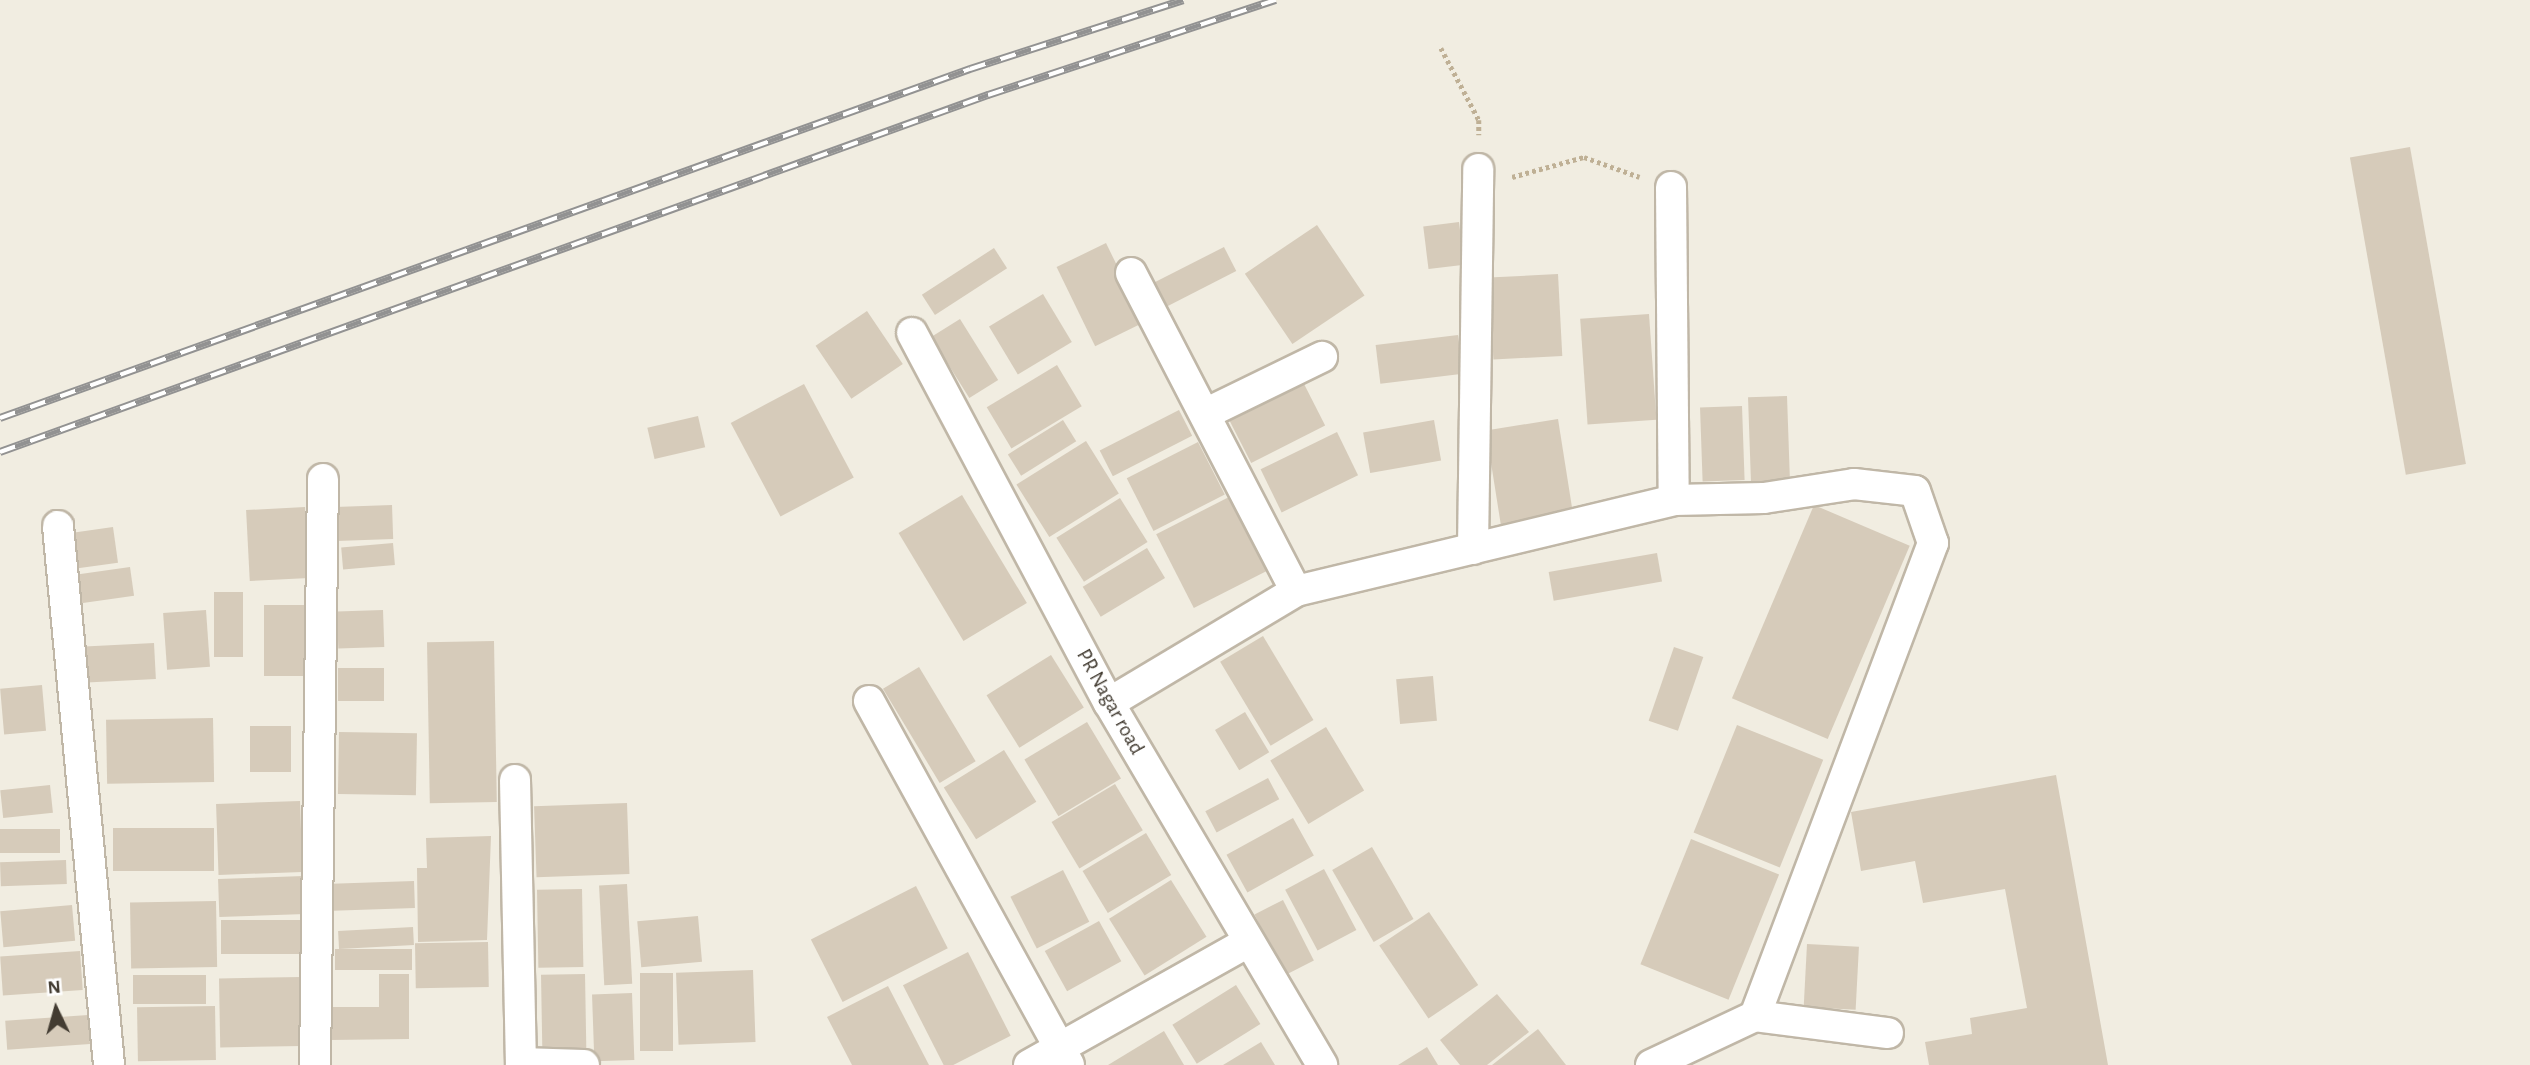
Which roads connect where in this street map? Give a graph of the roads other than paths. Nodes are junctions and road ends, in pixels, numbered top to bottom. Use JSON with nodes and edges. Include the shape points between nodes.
{"nodes":[{"id":1,"x":1478,"y":169,"type":"road end"},
{"id":2,"x":1671,"y":187,"type":"road end"},
{"id":3,"x":1131,"y":272,"type":"dead end"},
{"id":4,"x":912,"y":333,"type":"dead end"},
{"id":5,"x":1322,"y":357,"type":"dead end"},
{"id":6,"x":1207,"y":413,"type":"junction"},
{"id":7,"x":323,"y":479,"type":"dead end"},
{"id":8,"x":1674,"y":500,"type":"junction"},
{"id":9,"x":58,"y":526,"type":"dead end"},
{"id":10,"x":1473,"y":549,"type":"junction"},
{"id":11,"x":1296,"y":591,"type":"junction"},
{"id":12,"x":869,"y":701,"type":"dead end"},
{"id":13,"x":1109,"y":703,"type":"junction"},
{"id":14,"x":515,"y":780,"type":"dead end"},
{"id":15,"x":1246,"y":943,"type":"junction"},
{"id":16,"x":1755,"y":1016,"type":"junction"},
{"id":17,"x":1888,"y":1033,"type":"dead end"},
{"id":18,"x":1065,"y":1057,"type":"edge"},
{"id":19,"x":521,"y":1064,"type":"edge"},
{"id":20,"x":109,"y":1065,"type":"edge"},
{"id":21,"x":315,"y":1065,"type":"edge"},
{"id":22,"x":584,"y":1065,"type":"edge"},
{"id":23,"x":1029,"y":1065,"type":"edge"},
{"id":24,"x":1322,"y":1065,"type":"edge"},
{"id":25,"x":1651,"y":1065,"type":"edge"}],
"edges":[{"from":1,"to":10,"type":"street"},
{"from":2,"to":8,"type":"street"},
{"from":3,"to":6,"type":"street"},
{"from":4,"to":13,"type":"street","name":"PR Nagar road"},
{"from":5,"to":6,"type":"street"},
{"from":6,"to":11,"type":"street"},
{"from":7,"to":21,"type":"street"},
{"from":8,"to":10,"type":"street"},
{"from":8,"to":16,"type":"street","via":[[1764,498],[1854,484],[1915,491],[1933,543]]},
{"from":9,"to":20,"type":"street"},
{"from":10,"to":11,"type":"street"},
{"from":11,"to":13,"type":"street"},
{"from":12,"to":18,"type":"street"},
{"from":13,"to":15,"type":"street","name":"PR Nagar road"},
{"from":14,"to":19,"type":"street"},
{"from":15,"to":18,"type":"street"},
{"from":15,"to":24,"type":"street","name":"PR Nagar road"},
{"from":16,"to":17,"type":"street"},
{"from":16,"to":25,"type":"street"},
{"from":18,"to":23,"type":"street"},
{"from":19,"to":22,"type":"street"}]}
